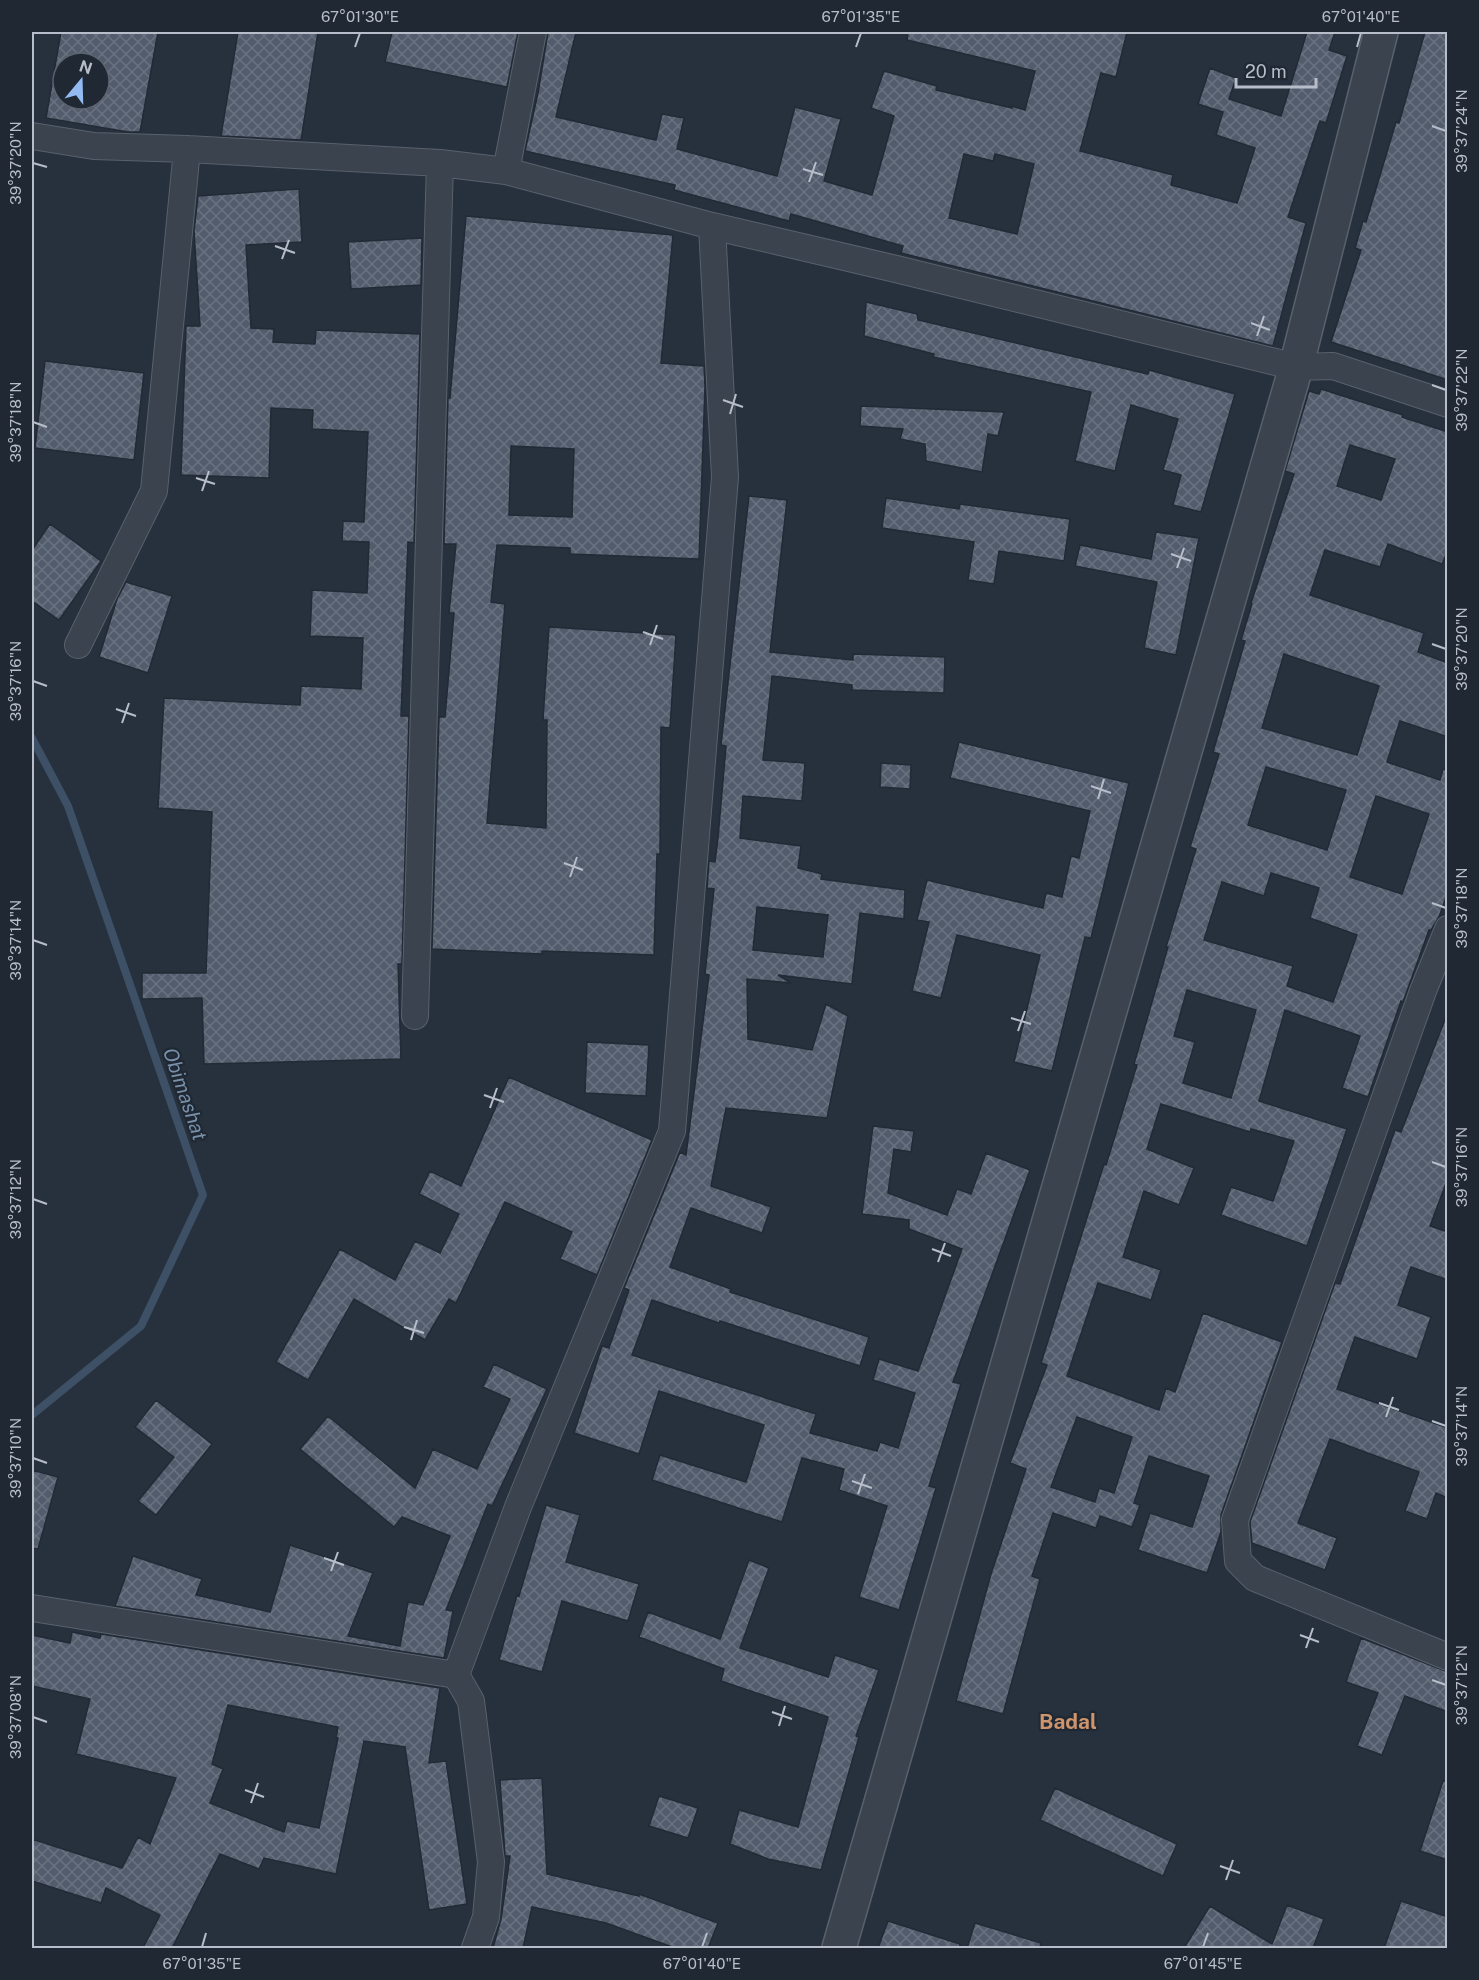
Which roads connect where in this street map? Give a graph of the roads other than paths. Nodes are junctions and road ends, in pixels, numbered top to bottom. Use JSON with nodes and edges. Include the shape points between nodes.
{"nodes":[{"id":1,"x":533,"y":32,"type":"edge"},
{"id":2,"x":1382,"y":32,"type":"edge"},
{"id":3,"x":32,"y":136,"type":"edge"},
{"id":4,"x":187,"y":149,"type":"junction"},
{"id":5,"x":440,"y":163,"type":"junction"},
{"id":6,"x":506,"y":171,"type":"junction"},
{"id":7,"x":712,"y":226,"type":"junction"},
{"id":8,"x":1296,"y":367,"type":"junction"},
{"id":9,"x":1448,"y":404,"type":"edge"},
{"id":10,"x":78,"y":645,"type":"dead end"},
{"id":11,"x":1448,"y":929,"type":"edge"},
{"id":12,"x":415,"y":1016,"type":"dead end"},
{"id":13,"x":32,"y":1608,"type":"edge"},
{"id":14,"x":1448,"y":1657,"type":"edge"},
{"id":15,"x":456,"y":1675,"type":"junction"},
{"id":16,"x":475,"y":1948,"type":"edge"},
{"id":17,"x":839,"y":1948,"type":"edge"}],
"edges":[{"from":1,"to":6,"type":"street"},
{"from":2,"to":8,"type":"street"},
{"from":3,"to":4,"type":"street","via":[[94,146]]},
{"from":4,"to":5,"type":"street"},
{"from":4,"to":10,"type":"street","via":[[154,491]]},
{"from":5,"to":6,"type":"street"},
{"from":5,"to":12,"type":"street"},
{"from":6,"to":7,"type":"street"},
{"from":7,"to":8,"type":"street"},
{"from":7,"to":15,"type":"street","via":[[725,477],[672,1131],[518,1508]]},
{"from":8,"to":9,"type":"street","via":[[1333,366]]},
{"from":8,"to":17,"type":"street"},
{"from":11,"to":14,"type":"street","via":[[1236,1520],[1238,1561],[1255,1578]]},
{"from":13,"to":15,"type":"street"},
{"from":15,"to":16,"type":"street","via":[[471,1701],[491,1862],[486,1917]]}]}
